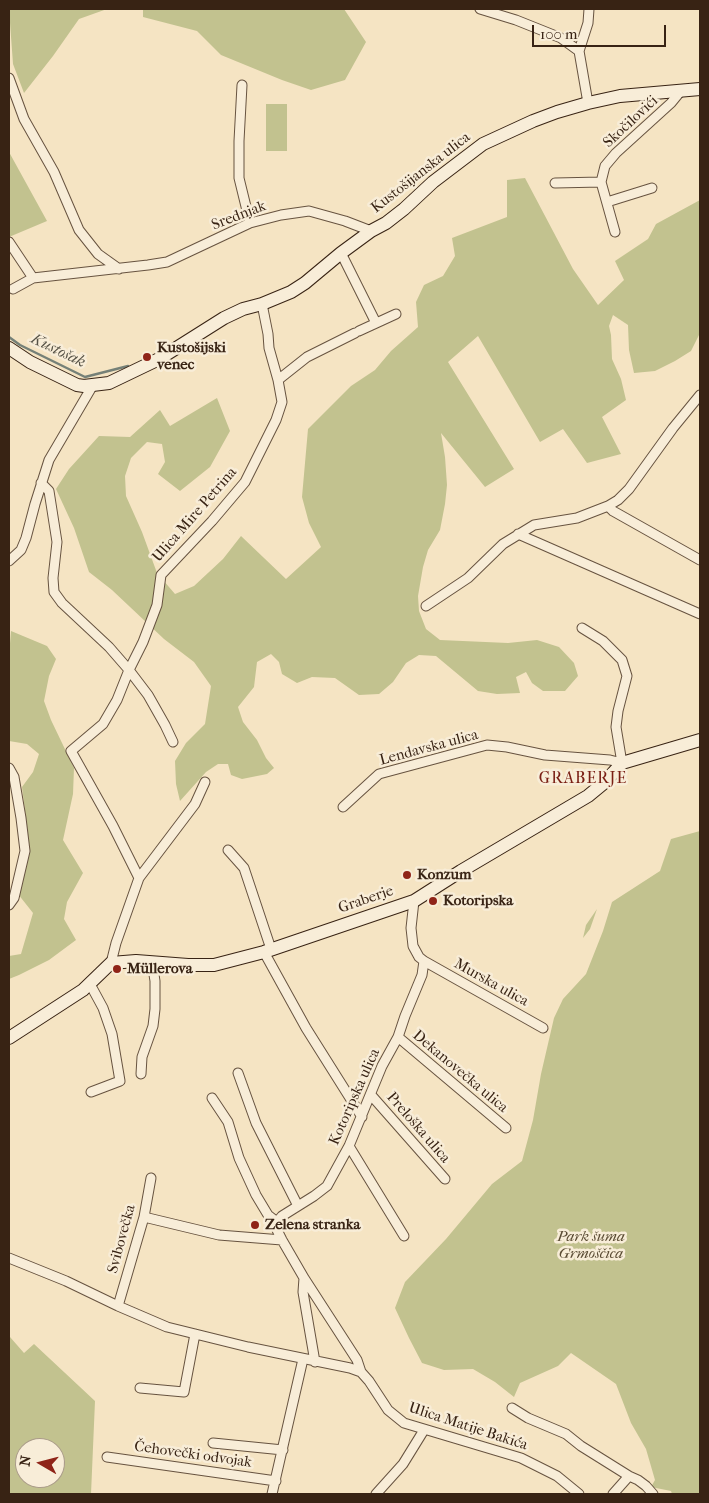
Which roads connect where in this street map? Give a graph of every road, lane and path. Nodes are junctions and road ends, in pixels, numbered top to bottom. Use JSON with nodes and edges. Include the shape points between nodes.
{"nodes":[{"id":1,"x":480,"y":9,"type":"edge"},
{"id":2,"x":589,"y":9,"type":"edge"},
{"id":3,"x":579,"y":51,"type":"junction"},
{"id":4,"x":9,"y":78,"type":"edge"},
{"id":5,"x":242,"y":85,"type":"dead end"},
{"id":6,"x":700,"y":89,"type":"edge"},
{"id":7,"x":680,"y":92,"type":"junction"},
{"id":8,"x":588,"y":103,"type":"junction"},
{"id":9,"x":601,"y":182,"type":"junction"},
{"id":10,"x":555,"y":183,"type":"dead end"},
{"id":11,"x":652,"y":188,"type":"dead end"},
{"id":12,"x":607,"y":202,"type":"junction"},
{"id":13,"x":250,"y":223,"type":"junction"},
{"id":14,"x":371,"y":231,"type":"junction"},
{"id":15,"x":615,"y":232,"type":"dead end"},
{"id":16,"x":9,"y":242,"type":"edge"},
{"id":17,"x":341,"y":253,"type":"junction"},
{"id":18,"x":119,"y":269,"type":"junction"},
{"id":19,"x":33,"y":278,"type":"junction"},
{"id":20,"x":13,"y":289,"type":"dead end"},
{"id":21,"x":262,"y":304,"type":"junction"},
{"id":22,"x":396,"y":314,"type":"dead end"},
{"id":23,"x":376,"y":323,"type":"junction"},
{"id":24,"x":9,"y":348,"type":"edge"},
{"id":25,"x":278,"y":380,"type":"junction"},
{"id":26,"x":93,"y":385,"type":"junction"},
{"id":27,"x":700,"y":395,"type":"edge"},
{"id":28,"x":41,"y":483,"type":"junction"},
{"id":29,"x":608,"y":506,"type":"junction"},
{"id":30,"x":518,"y":534,"type":"junction"},
{"id":31,"x":700,"y":560,"type":"edge"},
{"id":32,"x":9,"y":561,"type":"edge"},
{"id":33,"x":426,"y":606,"type":"dead end"},
{"id":34,"x":700,"y":614,"type":"edge"},
{"id":35,"x":582,"y":628,"type":"dead end"},
{"id":36,"x":129,"y":670,"type":"junction"},
{"id":37,"x":700,"y":740,"type":"edge"},
{"id":38,"x":173,"y":742,"type":"dead end"},
{"id":39,"x":622,"y":763,"type":"junction"},
{"id":40,"x":9,"y":768,"type":"edge"},
{"id":41,"x":205,"y":782,"type":"dead end"},
{"id":42,"x":343,"y":808,"type":"dead end"},
{"id":43,"x":228,"y":850,"type":"dead end"},
{"id":44,"x":139,"y":878,"type":"junction"},
{"id":45,"x":414,"y":901,"type":"junction"},
{"id":46,"x":9,"y":905,"type":"edge"},
{"id":47,"x":267,"y":951,"type":"junction"},
{"id":48,"x":424,"y":961,"type":"junction"},
{"id":49,"x":152,"y":962,"type":"junction"},
{"id":50,"x":111,"y":963,"type":"junction"},
{"id":51,"x":90,"y":984,"type":"junction"},
{"id":52,"x":543,"y":1028,"type":"dead end"},
{"id":53,"x":9,"y":1038,"type":"edge"},
{"id":54,"x":398,"y":1038,"type":"junction"},
{"id":55,"x":238,"y":1073,"type":"dead end"},
{"id":56,"x":141,"y":1074,"type":"dead end"},
{"id":57,"x":90,"y":1092,"type":"dead end"},
{"id":58,"x":371,"y":1094,"type":"junction"},
{"id":59,"x":212,"y":1098,"type":"dead end"},
{"id":60,"x":362,"y":1117,"type":"junction"},
{"id":61,"x":506,"y":1128,"type":"dead end"},
{"id":62,"x":349,"y":1146,"type":"junction"},
{"id":63,"x":151,"y":1178,"type":"dead end"},
{"id":64,"x":445,"y":1179,"type":"dead end"},
{"id":65,"x":298,"y":1206,"type":"junction"},
{"id":66,"x":144,"y":1217,"type":"junction"},
{"id":67,"x":277,"y":1222,"type":"junction"},
{"id":68,"x":404,"y":1236,"type":"dead end"},
{"id":69,"x":282,"y":1240,"type":"junction"},
{"id":70,"x":9,"y":1258,"type":"edge"},
{"id":71,"x":304,"y":1278,"type":"junction"},
{"id":72,"x":118,"y":1306,"type":"junction"},
{"id":73,"x":195,"y":1334,"type":"junction"},
{"id":74,"x":303,"y":1359,"type":"junction"},
{"id":75,"x":314,"y":1362,"type":"junction"},
{"id":76,"x":361,"y":1372,"type":"junction"},
{"id":77,"x":140,"y":1388,"type":"dead end"},
{"id":78,"x":512,"y":1408,"type":"dead end"},
{"id":79,"x":424,"y":1430,"type":"junction"},
{"id":80,"x":213,"y":1443,"type":"dead end"},
{"id":81,"x":283,"y":1450,"type":"junction"},
{"id":82,"x":106,"y":1457,"type":"dead end"},
{"id":83,"x":629,"y":1476,"type":"junction"},
{"id":84,"x":276,"y":1481,"type":"junction"},
{"id":85,"x":272,"y":1494,"type":"edge"},
{"id":86,"x":376,"y":1494,"type":"edge"},
{"id":87,"x":579,"y":1494,"type":"edge"},
{"id":88,"x":614,"y":1494,"type":"edge"},
{"id":89,"x":653,"y":1494,"type":"edge"}],
"edges":[{"from":1,"to":3,"type":"street","via":[[561,38]]},
{"from":2,"to":3,"type":"street"},
{"from":3,"to":8,"type":"street"},
{"from":4,"to":18,"type":"street","via":[[24,119],[54,172],[80,230],[98,254]]},
{"from":5,"to":13,"type":"street","via":[[239,178]]},
{"from":6,"to":7,"type":"street","name":"Kustošijanska ulica"},
{"from":7,"to":8,"type":"street","name":"Kustošijanska ulica","via":[[620,96]]},
{"from":7,"to":9,"type":"street","name":"Skočilovići","via":[[610,160]]},
{"from":8,"to":14,"type":"street","name":"Kustošijanska ulica","via":[[533,121],[483,144],[386,223]]},
{"from":9,"to":10,"type":"street"},
{"from":9,"to":12,"type":"street"},
{"from":11,"to":12,"type":"street"},
{"from":12,"to":15,"type":"street"},
{"from":13,"to":14,"type":"street","name":"Srednjak","via":[[309,211]]},
{"from":13,"to":18,"type":"street","name":"Srednjak","via":[[167,262]]},
{"from":14,"to":17,"type":"street","name":"Kustošijanska ulica"},
{"from":16,"to":19,"type":"street"},
{"from":17,"to":21,"type":"street","name":"Kustošijanska ulica","via":[[305,283]]},
{"from":17,"to":23,"type":"street"},
{"from":18,"to":19,"type":"street","name":"Srednjak"},
{"from":19,"to":20,"type":"street","name":"Srednjak"},
{"from":21,"to":25,"type":"street","name":"Ulica Mire Petrina"},
{"from":21,"to":26,"type":"street","name":"Kustošijanska ulica","via":[[224,318],[142,368],[109,383]]},
{"from":22,"to":23,"type":"street"},
{"from":23,"to":25,"type":"street","via":[[307,357]]},
{"from":24,"to":26,"type":"street","name":"Kustošijanska ulica","via":[[77,386]]},
{"from":25,"to":36,"type":"street","name":"Ulica Mire Petrina","via":[[282,402],[245,482],[161,575],[157,606]]},
{"from":26,"to":28,"type":"street","via":[[55,448]]},
{"from":27,"to":29,"type":"street","via":[[629,489]]},
{"from":28,"to":32,"type":"street","via":[[26,538],[21,550]]},
{"from":28,"to":36,"type":"street","via":[[49,491],[57,542],[54,592]]},
{"from":29,"to":30,"type":"street","via":[[577,518],[534,525]]},
{"from":29,"to":31,"type":"street"},
{"from":30,"to":33,"type":"street","via":[[468,578]]},
{"from":30,"to":34,"type":"street"},
{"from":35,"to":39,"type":"street","via":[[622,660],[627,676],[616,726]]},
{"from":36,"to":38,"type":"street","via":[[148,695]]},
{"from":36,"to":44,"type":"street","name":"Ulica Mire Petrina","via":[[103,724],[71,751]]},
{"from":37,"to":39,"type":"street"},
{"from":39,"to":42,"type":"street","name":"Lendavska ulica","via":[[486,746],[379,774]]},
{"from":39,"to":45,"type":"street","name":"Graberje","via":[[588,796]]},
{"from":40,"to":46,"type":"street","via":[[14,777],[22,818],[25,851],[14,898]]},
{"from":41,"to":44,"type":"street","via":[[194,804]]},
{"from":43,"to":47,"type":"street","via":[[244,868]]},
{"from":44,"to":50,"type":"street"},
{"from":45,"to":47,"type":"street","name":"Graberje"},
{"from":45,"to":48,"type":"street","via":[[413,946]]},
{"from":47,"to":49,"type":"street","name":"Graberje","via":[[214,965]]},
{"from":47,"to":60,"type":"street","via":[[306,1028]]},
{"from":48,"to":52,"type":"street","name":"Murska ulica"},
{"from":48,"to":54,"type":"street","name":"Kotoripska ulica"},
{"from":49,"to":50,"type":"street","name":"Graberje"},
{"from":49,"to":56,"type":"street","via":[[156,1009],[142,1057]]},
{"from":50,"to":51,"type":"street"},
{"from":51,"to":53,"type":"street"},
{"from":51,"to":57,"type":"street","via":[[112,1034],[120,1081]]},
{"from":54,"to":58,"type":"street","name":"Kotoripska ulica"},
{"from":54,"to":61,"type":"street","name":"Dekanovečka ulica"},
{"from":55,"to":65,"type":"street","via":[[256,1123]]},
{"from":58,"to":60,"type":"street","name":"Kotoripska ulica"},
{"from":58,"to":64,"type":"street","name":"Preloška ulica"},
{"from":59,"to":67,"type":"street","via":[[228,1122],[239,1158],[256,1195],[268,1215]]},
{"from":60,"to":62,"type":"street","name":"Kotoripska ulica"},
{"from":62,"to":65,"type":"street","name":"Kotoripska ulica","via":[[327,1186]]},
{"from":62,"to":68,"type":"street"},
{"from":63,"to":66,"type":"street","name":"Svibovečka"},
{"from":65,"to":67,"type":"street","name":"Kotoripska ulica"},
{"from":66,"to":69,"type":"street","via":[[218,1235]]},
{"from":66,"to":72,"type":"street","name":"Svibovečka"},
{"from":67,"to":69,"type":"street"},
{"from":69,"to":71,"type":"street"},
{"from":70,"to":72,"type":"street"},
{"from":71,"to":75,"type":"street","via":[[303,1292]]},
{"from":71,"to":76,"type":"street"},
{"from":72,"to":73,"type":"street","via":[[167,1327]]},
{"from":73,"to":74,"type":"street"},
{"from":73,"to":77,"type":"street","via":[[184,1392]]},
{"from":74,"to":75,"type":"street"},
{"from":74,"to":81,"type":"street"},
{"from":75,"to":76,"type":"street"},
{"from":76,"to":79,"type":"street","name":"Ulica Matije Bakića","via":[[388,1410],[404,1423]]},
{"from":78,"to":83,"type":"street","via":[[566,1434]]},
{"from":79,"to":86,"type":"street","via":[[403,1464]]},
{"from":79,"to":87,"type":"street","name":"Ulica Matije Bakića","via":[[521,1458],[557,1476]]},
{"from":80,"to":81,"type":"street"},
{"from":81,"to":84,"type":"street"},
{"from":82,"to":84,"type":"street","name":"Čehovečki odvojak"},
{"from":83,"to":88,"type":"street"},
{"from":83,"to":89,"type":"street"},
{"from":84,"to":85,"type":"street"}]}
